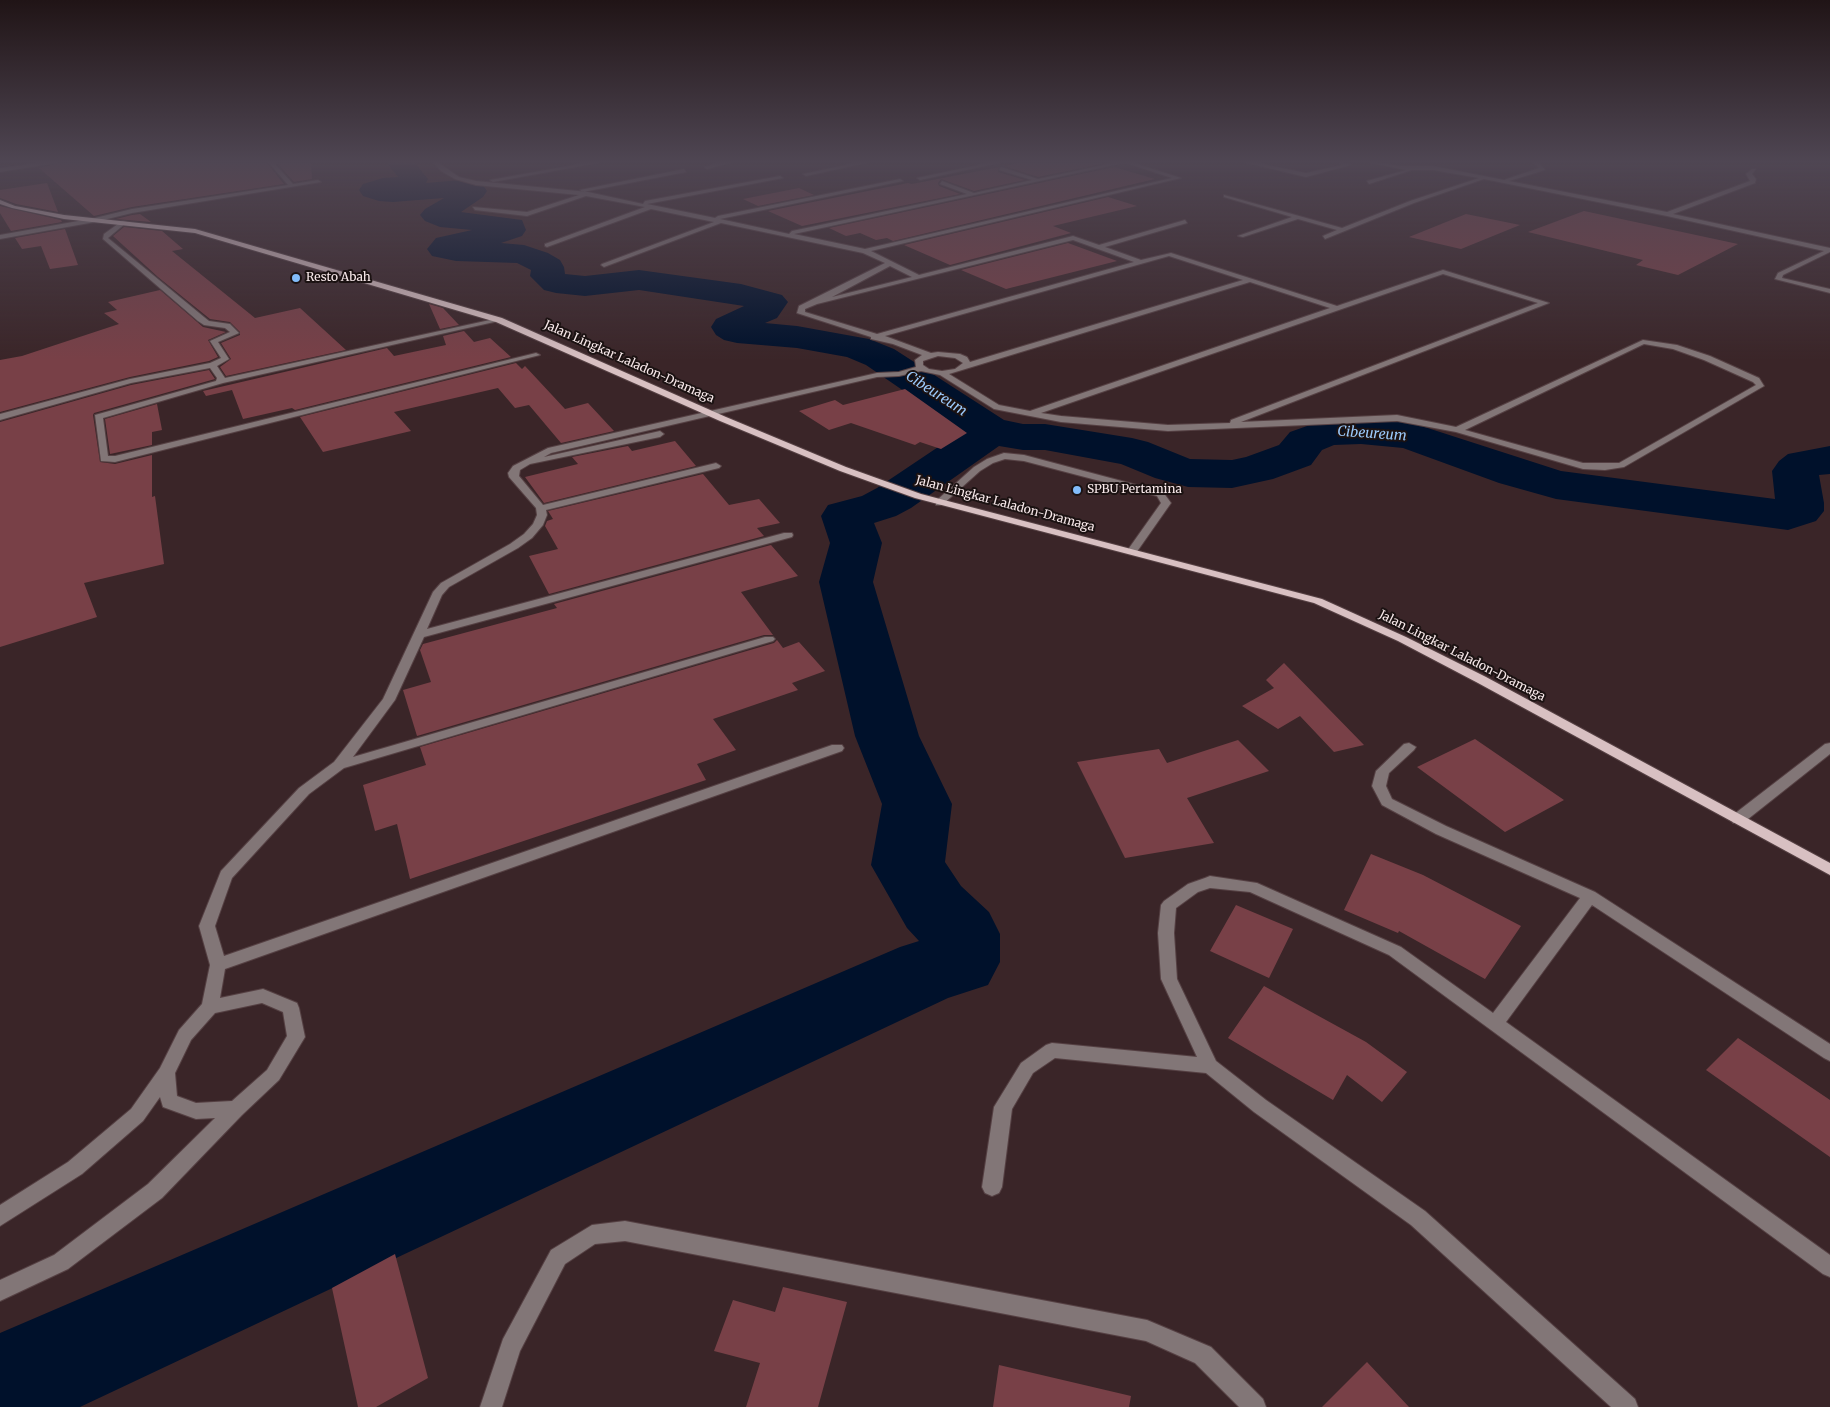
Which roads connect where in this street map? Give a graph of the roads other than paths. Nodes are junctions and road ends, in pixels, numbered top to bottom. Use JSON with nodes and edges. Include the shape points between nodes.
{"nodes":[{"id":1,"x":47,"y":229,"type":"edge"},
{"id":2,"x":115,"y":229,"type":"edge"},
{"id":3,"x":177,"y":229,"type":"edge"},
{"id":4,"x":591,"y":229,"type":"edge"},
{"id":5,"x":698,"y":229,"type":"edge"},
{"id":6,"x":762,"y":229,"type":"edge"},
{"id":7,"x":812,"y":229,"type":"edge"},
{"id":8,"x":961,"y":229,"type":"edge"},
{"id":9,"x":1162,"y":229,"type":"edge"},
{"id":10,"x":1261,"y":229,"type":"edge"},
{"id":11,"x":1339,"y":229,"type":"edge"},
{"id":12,"x":1346,"y":229,"type":"edge"},
{"id":13,"x":1735,"y":229,"type":"edge"},
{"id":14,"x":1343,"y":230,"type":"junction"},
{"id":15,"x":787,"y":234,"type":"junction"},
{"id":16,"x":1241,"y":236,"type":"dead end"},
{"id":17,"x":0,"y":237,"type":"edge"},
{"id":18,"x":1325,"y":237,"type":"dead end"},
{"id":19,"x":547,"y":244,"type":"dead end"},
{"id":20,"x":1830,"y":244,"type":"edge"},
{"id":21,"x":1098,"y":247,"type":"junction"},
{"id":22,"x":1828,"y":249,"type":"edge"},
{"id":23,"x":865,"y":251,"type":"junction"},
{"id":24,"x":1141,"y":262,"type":"junction"},
{"id":25,"x":888,"y":264,"type":"junction"},
{"id":26,"x":604,"y":265,"type":"dead end"},
{"id":27,"x":918,"y":277,"type":"junction"},
{"id":28,"x":1250,"y":280,"type":"junction"},
{"id":29,"x":1830,"y":291,"type":"edge"},
{"id":30,"x":815,"y":303,"type":"junction"},
{"id":31,"x":1339,"y":309,"type":"junction"},
{"id":32,"x":499,"y":320,"type":"junction"},
{"id":33,"x":874,"y":337,"type":"junction"},
{"id":34,"x":536,"y":355,"type":"dead end"},
{"id":35,"x":929,"y":355,"type":"junction"},
{"id":36,"x":966,"y":364,"type":"junction"},
{"id":37,"x":212,"y":365,"type":"junction"},
{"id":38,"x":918,"y":369,"type":"junction"},
{"id":39,"x":900,"y":374,"type":"junction"},
{"id":40,"x":947,"y":374,"type":"junction"},
{"id":41,"x":221,"y":381,"type":"junction"},
{"id":42,"x":724,"y":414,"type":"junction"},
{"id":43,"x":1029,"y":414,"type":"junction"},
{"id":44,"x":0,"y":416,"type":"edge"},
{"id":45,"x":710,"y":418,"type":"junction"},
{"id":46,"x":1224,"y":426,"type":"junction"},
{"id":47,"x":1457,"y":430,"type":"junction"},
{"id":48,"x":524,"y":463,"type":"junction"},
{"id":49,"x":716,"y":466,"type":"dead end"},
{"id":50,"x":939,"y":503,"type":"junction"},
{"id":51,"x":541,"y":508,"type":"junction"},
{"id":52,"x":788,"y":535,"type":"dead end"},
{"id":53,"x":1132,"y":550,"type":"junction"},
{"id":54,"x":420,"y":634,"type":"junction"},
{"id":55,"x":769,"y":639,"type":"dead end"},
{"id":56,"x":1408,"y":747,"type":"dead end"},
{"id":57,"x":1830,"y":747,"type":"edge"},
{"id":58,"x":838,"y":748,"type":"dead end"},
{"id":59,"x":339,"y":765,"type":"junction"},
{"id":60,"x":1738,"y":819,"type":"junction"},
{"id":61,"x":1830,"y":870,"type":"edge"},
{"id":62,"x":1590,"y":896,"type":"junction"},
{"id":63,"x":218,"y":965,"type":"junction"},
{"id":64,"x":210,"y":1008,"type":"junction"},
{"id":65,"x":1495,"y":1023,"type":"junction"},
{"id":66,"x":1830,"y":1053,"type":"edge"},
{"id":67,"x":1210,"y":1066,"type":"junction"},
{"id":68,"x":166,"y":1073,"type":"junction"},
{"id":69,"x":236,"y":1109,"type":"junction"},
{"id":70,"x":992,"y":1187,"type":"dead end"},
{"id":71,"x":0,"y":1216,"type":"edge"},
{"id":72,"x":1830,"y":1267,"type":"edge"},
{"id":73,"x":0,"y":1291,"type":"edge"},
{"id":74,"x":491,"y":1407,"type":"edge"},
{"id":75,"x":1255,"y":1407,"type":"edge"},
{"id":76,"x":1627,"y":1407,"type":"edge"}],
"edges":[{"from":1,"to":17,"type":"street"},
{"from":2,"to":37,"type":"street","via":[[105,238],[207,324],[228,326],[235,334],[214,341],[225,359]]},
{"from":3,"to":32,"type":"main road","name":"Jalan Lingkar Laladon-Dramaga","via":[[227,239]]},
{"from":4,"to":19,"type":"street"},
{"from":5,"to":26,"type":"street"},
{"from":6,"to":15,"type":"street"},
{"from":7,"to":15,"type":"street"},
{"from":8,"to":23,"type":"street"},
{"from":9,"to":21,"type":"street"},
{"from":10,"to":16,"type":"street"},
{"from":11,"to":14,"type":"street"},
{"from":12,"to":14,"type":"street"},
{"from":13,"to":22,"type":"street"},
{"from":14,"to":18,"type":"street"},
{"from":15,"to":23,"type":"street"},
{"from":20,"to":22,"type":"street"},
{"from":21,"to":24,"type":"street"},
{"from":21,"to":27,"type":"street","via":[[1073,238]]},
{"from":22,"to":29,"type":"street","via":[[1778,278]]},
{"from":23,"to":25,"type":"street"},
{"from":24,"to":28,"type":"street","via":[[1169,254]]},
{"from":24,"to":33,"type":"street"},
{"from":25,"to":27,"type":"street"},
{"from":25,"to":30,"type":"street"},
{"from":27,"to":30,"type":"street"},
{"from":28,"to":31,"type":"street"},
{"from":28,"to":36,"type":"street"},
{"from":30,"to":33,"type":"street","via":[[802,308],[801,313]]},
{"from":31,"to":43,"type":"street"},
{"from":31,"to":46,"type":"street","via":[[1443,272],[1545,303]]},
{"from":32,"to":41,"type":"street"},
{"from":32,"to":45,"type":"main road","name":"Jalan Lingkar Laladon-Dramaga","via":[[658,388]]},
{"from":33,"to":35,"type":"street"},
{"from":34,"to":41,"type":"street","via":[[104,460],[98,417]]},
{"from":35,"to":36,"type":"street","via":[[948,354],[964,359]]},
{"from":35,"to":38,"type":"street","via":[[919,360]]},
{"from":36,"to":40,"type":"street"},
{"from":37,"to":41,"type":"street"},
{"from":37,"to":44,"type":"street","via":[[121,383]]},
{"from":38,"to":39,"type":"street"},
{"from":38,"to":40,"type":"street"},
{"from":39,"to":42,"type":"street","via":[[877,375]]},
{"from":39,"to":42,"type":"street","via":[[885,381],[734,416]]},
{"from":40,"to":43,"type":"street","via":[[997,407]]},
{"from":42,"to":45,"type":"street"},
{"from":42,"to":50,"type":"main road","name":"Jalan Lingkar Laladon-Dramaga","via":[[880,483]]},
{"from":43,"to":46,"type":"street","via":[[1168,428]]},
{"from":45,"to":48,"type":"street","via":[[556,458]]},
{"from":45,"to":48,"type":"street","via":[[699,416],[548,450]]},
{"from":46,"to":47,"type":"street","via":[[1391,418]]},
{"from":47,"to":47,"type":"street","via":[[1583,466],[1621,465],[1760,384],[1708,358],[1643,342]]},
{"from":48,"to":51,"type":"street","via":[[516,468],[514,477]]},
{"from":49,"to":51,"type":"street"},
{"from":50,"to":53,"type":"main road","name":"Jalan Lingkar Laladon-Dramaga"},
{"from":50,"to":53,"type":"street","via":[[990,461],[1004,456],[1024,458],[1160,494],[1166,503]]},
{"from":51,"to":54,"type":"street","via":[[538,525],[528,536],[445,585],[437,594]]},
{"from":52,"to":54,"type":"street"},
{"from":53,"to":60,"type":"main road","name":"Jalan Lingkar Laladon-Dramaga","via":[[1318,601],[1386,631]]},
{"from":54,"to":59,"type":"street","via":[[389,700]]},
{"from":55,"to":59,"type":"street"},
{"from":56,"to":62,"type":"street","via":[[1383,771],[1379,786],[1387,802],[1441,830]]},
{"from":57,"to":60,"type":"street"},
{"from":58,"to":63,"type":"street"},
{"from":59,"to":63,"type":"street","via":[[304,791],[226,875],[207,926]]},
{"from":60,"to":61,"type":"main road","name":"Jalan Lingkar Laladon-Dramaga"},
{"from":62,"to":65,"type":"street"},
{"from":62,"to":66,"type":"street"},
{"from":63,"to":64,"type":"street"},
{"from":64,"to":68,"type":"street","via":[[185,1035]]},
{"from":64,"to":69,"type":"street","via":[[263,996],[291,1008],[296,1037],[273,1075]]},
{"from":65,"to":67,"type":"street","via":[[1394,951],[1252,887],[1210,882],[1194,888],[1169,905],[1166,933],[1169,979]]},
{"from":65,"to":72,"type":"street"},
{"from":67,"to":70,"type":"street","via":[[1052,1050],[1027,1068],[1003,1107]]},
{"from":67,"to":76,"type":"street","via":[[1260,1106],[1418,1218]]},
{"from":68,"to":69,"type":"street","via":[[169,1101],[196,1111]]},
{"from":68,"to":71,"type":"street","via":[[137,1115],[75,1168]]},
{"from":69,"to":73,"type":"street","via":[[155,1192],[61,1262]]},
{"from":74,"to":75,"type":"street","via":[[512,1347],[558,1257],[592,1235],[625,1232],[1147,1331],[1203,1355]]}]}
